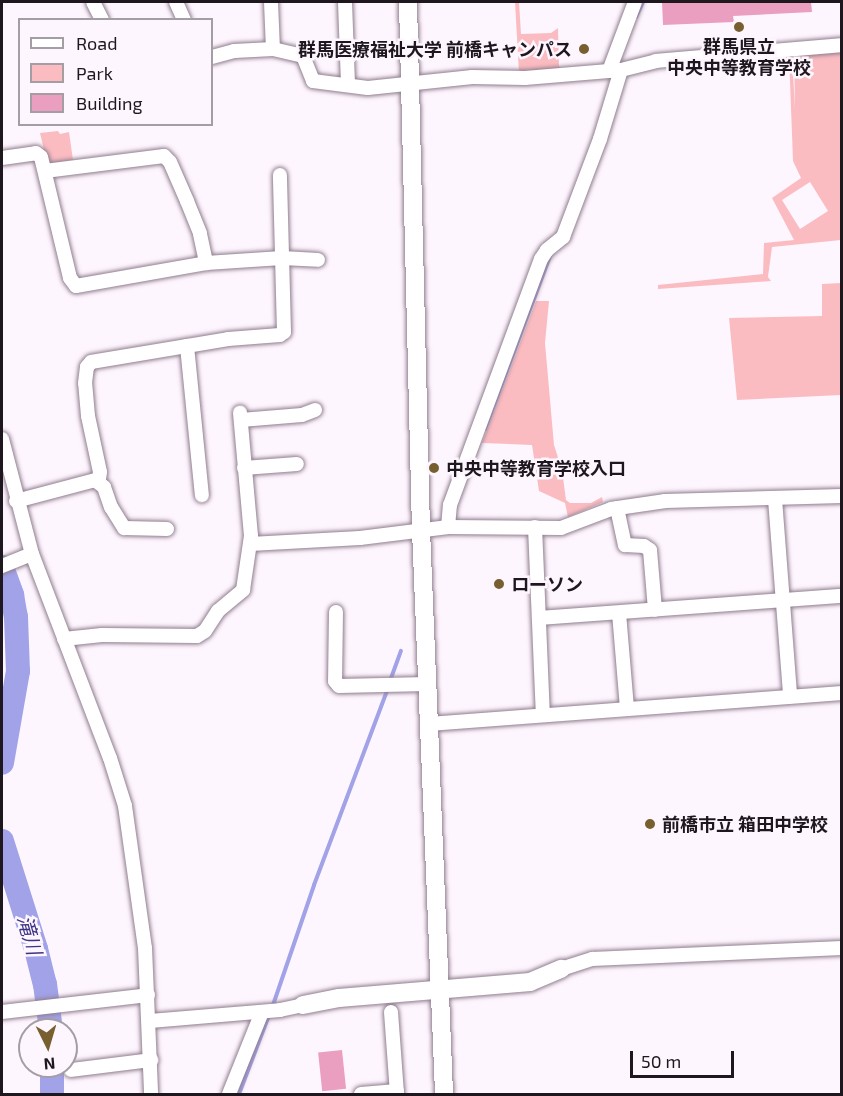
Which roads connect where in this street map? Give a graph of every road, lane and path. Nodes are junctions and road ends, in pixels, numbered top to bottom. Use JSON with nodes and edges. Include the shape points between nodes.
{"nodes":[{"id":1,"x":93,"y":2,"type":"edge"},
{"id":2,"x":176,"y":2,"type":"edge"},
{"id":3,"x":271,"y":2,"type":"edge"},
{"id":4,"x":345,"y":2,"type":"edge"},
{"id":5,"x":408,"y":2,"type":"edge"},
{"id":6,"x":635,"y":2,"type":"edge"},
{"id":7,"x":101,"y":18,"type":"edge"},
{"id":8,"x":183,"y":18,"type":"edge"},
{"id":9,"x":842,"y":45,"type":"edge"},
{"id":10,"x":273,"y":49,"type":"junction"},
{"id":11,"x":213,"y":57,"type":"edge"},
{"id":12,"x":615,"y":70,"type":"junction"},
{"id":13,"x":348,"y":85,"type":"junction"},
{"id":14,"x":412,"y":86,"type":"junction"},
{"id":15,"x":2,"y":158,"type":"edge"},
{"id":16,"x":45,"y":171,"type":"junction"},
{"id":17,"x":280,"y":175,"type":"dead end"},
{"id":18,"x":282,"y":258,"type":"junction"},
{"id":19,"x":318,"y":260,"type":"dead end"},
{"id":20,"x":206,"y":263,"type":"junction"},
{"id":21,"x":187,"y":346,"type":"junction"},
{"id":22,"x":315,"y":410,"type":"dead end"},
{"id":23,"x":2,"y":439,"type":"edge"},
{"id":24,"x":297,"y":464,"type":"dead end"},
{"id":25,"x":244,"y":468,"type":"junction"},
{"id":26,"x":96,"y":481,"type":"junction"},
{"id":27,"x":202,"y":495,"type":"dead end"},
{"id":28,"x":842,"y":496,"type":"edge"},
{"id":29,"x":775,"y":499,"type":"junction"},
{"id":30,"x":16,"y":501,"type":"junction"},
{"id":31,"x":617,"y":508,"type":"junction"},
{"id":32,"x":448,"y":527,"type":"junction"},
{"id":33,"x":536,"y":527,"type":"junction"},
{"id":34,"x":167,"y":529,"type":"dead end"},
{"id":35,"x":422,"y":530,"type":"junction"},
{"id":36,"x":250,"y":544,"type":"junction"},
{"id":37,"x":32,"y":554,"type":"junction"},
{"id":38,"x":7,"y":564,"type":"edge"},
{"id":39,"x":842,"y":596,"type":"edge"},
{"id":40,"x":782,"y":601,"type":"junction"},
{"id":41,"x":655,"y":610,"type":"junction"},
{"id":42,"x":336,"y":612,"type":"dead end"},
{"id":43,"x":619,"y":613,"type":"junction"},
{"id":44,"x":539,"y":618,"type":"junction"},
{"id":45,"x":64,"y":639,"type":"junction"},
{"id":46,"x":428,"y":684,"type":"junction"},
{"id":47,"x":842,"y":693,"type":"edge"},
{"id":48,"x":790,"y":696,"type":"junction"},
{"id":49,"x":627,"y":709,"type":"junction"},
{"id":50,"x":543,"y":715,"type":"junction"},
{"id":51,"x":429,"y":724,"type":"junction"},
{"id":52,"x":842,"y":948,"type":"edge"},
{"id":53,"x":561,"y":969,"type":"joint"},
{"id":54,"x":439,"y":990,"type":"junction"},
{"id":55,"x":148,"y":995,"type":"junction"},
{"id":56,"x":303,"y":1005,"type":"joint"},
{"id":57,"x":2,"y":1012,"type":"edge"},
{"id":58,"x":262,"y":1012,"type":"junction"},
{"id":59,"x":391,"y":1012,"type":"dead end"},
{"id":60,"x":150,"y":1021,"type":"junction"},
{"id":61,"x":151,"y":1060,"type":"junction"},
{"id":62,"x":78,"y":1069,"type":"edge"},
{"id":63,"x":397,"y":1093,"type":"edge"},
{"id":64,"x":151,"y":1095,"type":"edge"},
{"id":65,"x":229,"y":1095,"type":"edge"},
{"id":66,"x":361,"y":1095,"type":"edge"},
{"id":67,"x":444,"y":1095,"type":"edge"}],
"edges":[{"from":1,"to":7,"type":"street"},
{"from":2,"to":8,"type":"street"},
{"from":3,"to":10,"type":"street"},
{"from":4,"to":13,"type":"street"},
{"from":5,"to":14,"type":"street"},
{"from":6,"to":12,"type":"street","via":[[612,56]]},
{"from":9,"to":12,"type":"street","via":[[656,61]]},
{"from":10,"to":11,"type":"street"},
{"from":10,"to":13,"type":"street","via":[[303,56],[313,81]]},
{"from":12,"to":14,"type":"street","via":[[525,78],[472,77]]},
{"from":12,"to":32,"type":"street","via":[[600,139],[563,237],[541,259],[450,505]]},
{"from":13,"to":14,"type":"street"},
{"from":14,"to":35,"type":"street"},
{"from":15,"to":16,"type":"street","via":[[36,153]]},
{"from":16,"to":20,"type":"street","via":[[164,156],[200,234]]},
{"from":16,"to":20,"type":"street","via":[[70,278],[76,286]]},
{"from":17,"to":18,"type":"street"},
{"from":18,"to":19,"type":"street"},
{"from":18,"to":20,"type":"street"},
{"from":18,"to":21,"type":"street","via":[[282,334]]},
{"from":21,"to":26,"type":"street","via":[[88,364],[88,416],[100,472]]},
{"from":21,"to":27,"type":"street"},
{"from":22,"to":25,"type":"street","via":[[302,415],[241,416]]},
{"from":23,"to":30,"type":"street"},
{"from":24,"to":25,"type":"street"},
{"from":25,"to":36,"type":"street"},
{"from":26,"to":30,"type":"street"},
{"from":26,"to":34,"type":"street","via":[[104,487],[124,528]]},
{"from":28,"to":29,"type":"street"},
{"from":29,"to":31,"type":"street","via":[[665,501]]},
{"from":29,"to":40,"type":"street"},
{"from":30,"to":37,"type":"street"},
{"from":31,"to":33,"type":"street","via":[[567,527]]},
{"from":31,"to":41,"type":"street","via":[[625,545],[650,550]]},
{"from":32,"to":33,"type":"street"},
{"from":32,"to":35,"type":"street"},
{"from":33,"to":44,"type":"street"},
{"from":35,"to":36,"type":"street"},
{"from":35,"to":46,"type":"street"},
{"from":36,"to":45,"type":"street","via":[[243,590],[218,611],[201,634]]},
{"from":37,"to":38,"type":"street"},
{"from":37,"to":45,"type":"street"},
{"from":39,"to":40,"type":"street"},
{"from":40,"to":41,"type":"street"},
{"from":40,"to":48,"type":"street"},
{"from":41,"to":43,"type":"street"},
{"from":42,"to":46,"type":"street","via":[[339,686]]},
{"from":43,"to":44,"type":"street"},
{"from":43,"to":49,"type":"street"},
{"from":44,"to":50,"type":"street"},
{"from":45,"to":55,"type":"street","via":[[125,806],[141,905]]},
{"from":46,"to":51,"type":"street"},
{"from":47,"to":48,"type":"street"},
{"from":48,"to":49,"type":"street"},
{"from":49,"to":50,"type":"street"},
{"from":50,"to":51,"type":"street"},
{"from":51,"to":54,"type":"street"},
{"from":52,"to":53,"type":"street","via":[[592,959]]},
{"from":53,"to":54,"type":"street","via":[[530,982]]},
{"from":54,"to":56,"type":"street","via":[[339,998]]},
{"from":54,"to":67,"type":"street"},
{"from":55,"to":57,"type":"street"},
{"from":55,"to":60,"type":"street"},
{"from":56,"to":58,"type":"street"},
{"from":58,"to":60,"type":"street"},
{"from":58,"to":65,"type":"street"},
{"from":59,"to":63,"type":"street"},
{"from":60,"to":61,"type":"street"},
{"from":61,"to":62,"type":"street"},
{"from":61,"to":64,"type":"street"},
{"from":63,"to":66,"type":"street"}]}
